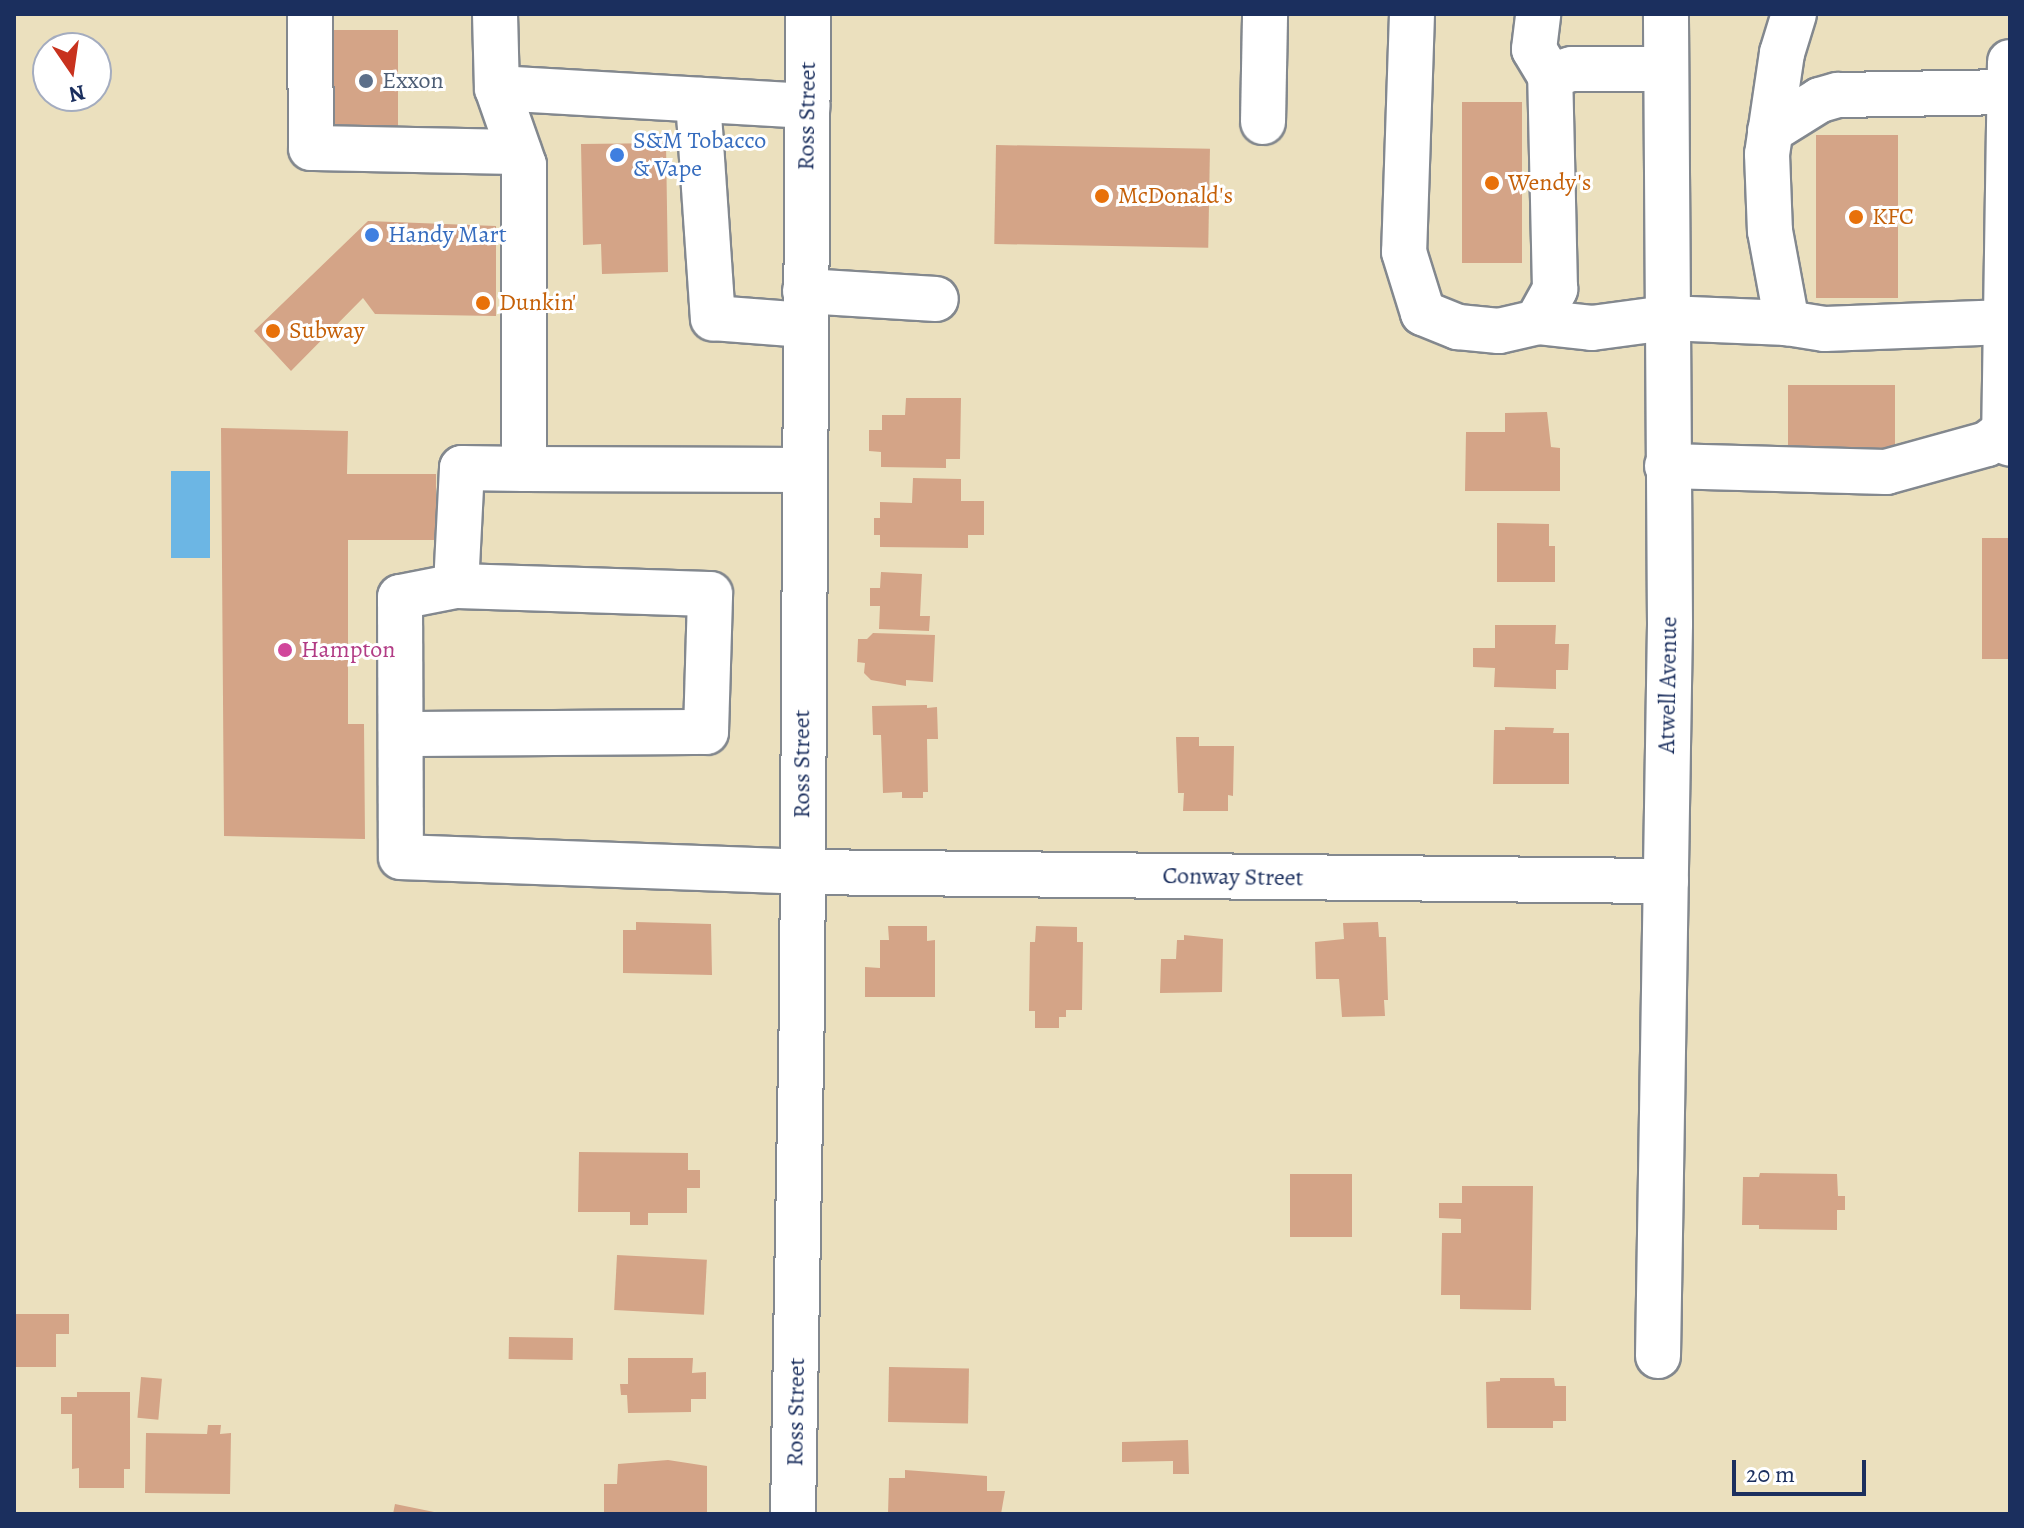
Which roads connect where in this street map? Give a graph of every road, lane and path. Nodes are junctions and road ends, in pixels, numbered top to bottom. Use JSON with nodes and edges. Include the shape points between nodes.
{"nodes":[{"id":1,"x":310,"y":14,"type":"edge"},
{"id":2,"x":495,"y":14,"type":"edge"},
{"id":3,"x":808,"y":14,"type":"edge"},
{"id":4,"x":1265,"y":14,"type":"edge"},
{"id":5,"x":1412,"y":14,"type":"edge"},
{"id":6,"x":1538,"y":14,"type":"edge"},
{"id":7,"x":1666,"y":14,"type":"edge"},
{"id":8,"x":1794,"y":14,"type":"edge"},
{"id":9,"x":2010,"y":62,"type":"edge"},
{"id":10,"x":1665,"y":69,"type":"junction"},
{"id":11,"x":1550,"y":76,"type":"junction"},
{"id":12,"x":497,"y":88,"type":"junction"},
{"id":13,"x":2010,"y":92,"type":"edge"},
{"id":14,"x":698,"y":100,"type":"junction"},
{"id":15,"x":807,"y":106,"type":"junction"},
{"id":16,"x":1263,"y":122,"type":"dead end"},
{"id":17,"x":1770,"y":131,"type":"junction"},
{"id":18,"x":519,"y":152,"type":"junction"},
{"id":19,"x":936,"y":299,"type":"dead end"},
{"id":20,"x":805,"y":308,"type":"junction"},
{"id":21,"x":1666,"y":318,"type":"junction"},
{"id":22,"x":1537,"y":322,"type":"junction"},
{"id":23,"x":2006,"y":322,"type":"junction"},
{"id":24,"x":1787,"y":323,"type":"junction"},
{"id":25,"x":2007,"y":437,"type":"edge"},
{"id":26,"x":1667,"y":466,"type":"junction"},
{"id":27,"x":524,"y":469,"type":"junction"},
{"id":28,"x":804,"y":470,"type":"junction"},
{"id":29,"x":456,"y":586,"type":"junction"},
{"id":30,"x":401,"y":734,"type":"junction"},
{"id":31,"x":801,"y":872,"type":"junction"},
{"id":32,"x":1666,"y":881,"type":"junction"},
{"id":33,"x":1658,"y":1356,"type":"dead end"},
{"id":34,"x":793,"y":1514,"type":"edge"}],
"edges":[{"from":1,"to":18,"type":"street","via":[[311,148]]},
{"from":2,"to":12,"type":"street"},
{"from":3,"to":15,"type":"street","name":"Ross Street"},
{"from":4,"to":16,"type":"street"},
{"from":5,"to":22,"type":"street","via":[[1404,252],[1423,313],[1458,327],[1485,330]]},
{"from":6,"to":11,"type":"street","via":[[1534,49]]},
{"from":7,"to":10,"type":"street","name":"Atwell Avenue"},
{"from":8,"to":17,"type":"street"},
{"from":9,"to":13,"type":"street"},
{"from":10,"to":11,"type":"street","via":[[1572,69]]},
{"from":10,"to":21,"type":"street","name":"Atwell Avenue"},
{"from":11,"to":22,"type":"street","via":[[1555,289]]},
{"from":12,"to":14,"type":"street"},
{"from":12,"to":18,"type":"street"},
{"from":13,"to":17,"type":"street","via":[[1838,95],[1820,100]]},
{"from":13,"to":23,"type":"street"},
{"from":14,"to":15,"type":"street"},
{"from":14,"to":20,"type":"street","via":[[713,318]]},
{"from":15,"to":20,"type":"street","name":"Ross Street"},
{"from":17,"to":24,"type":"street","via":[[1770,231]]},
{"from":18,"to":27,"type":"street","via":[[524,165]]},
{"from":19,"to":20,"type":"street"},
{"from":20,"to":28,"type":"street","name":"Ross Street"},
{"from":21,"to":22,"type":"street","via":[[1592,328]]},
{"from":21,"to":24,"type":"street"},
{"from":21,"to":26,"type":"street","name":"Atwell Avenue"},
{"from":23,"to":24,"type":"street","via":[[1825,329]]},
{"from":23,"to":25,"type":"street"},
{"from":25,"to":26,"type":"street","via":[[1886,472]]},
{"from":26,"to":32,"type":"street","name":"Atwell Avenue"},
{"from":27,"to":28,"type":"street"},
{"from":27,"to":29,"type":"street","via":[[462,468]]},
{"from":28,"to":31,"type":"street","name":"Ross Street"},
{"from":29,"to":30,"type":"street","via":[[400,597]]},
{"from":29,"to":30,"type":"street","via":[[710,594],[706,732]]},
{"from":30,"to":31,"type":"street","name":"Conway Street","via":[[401,857]]},
{"from":31,"to":32,"type":"street","name":"Conway Street"},
{"from":31,"to":34,"type":"street","name":"Ross Street"},
{"from":32,"to":33,"type":"street","name":"Atwell Avenue"}]}
